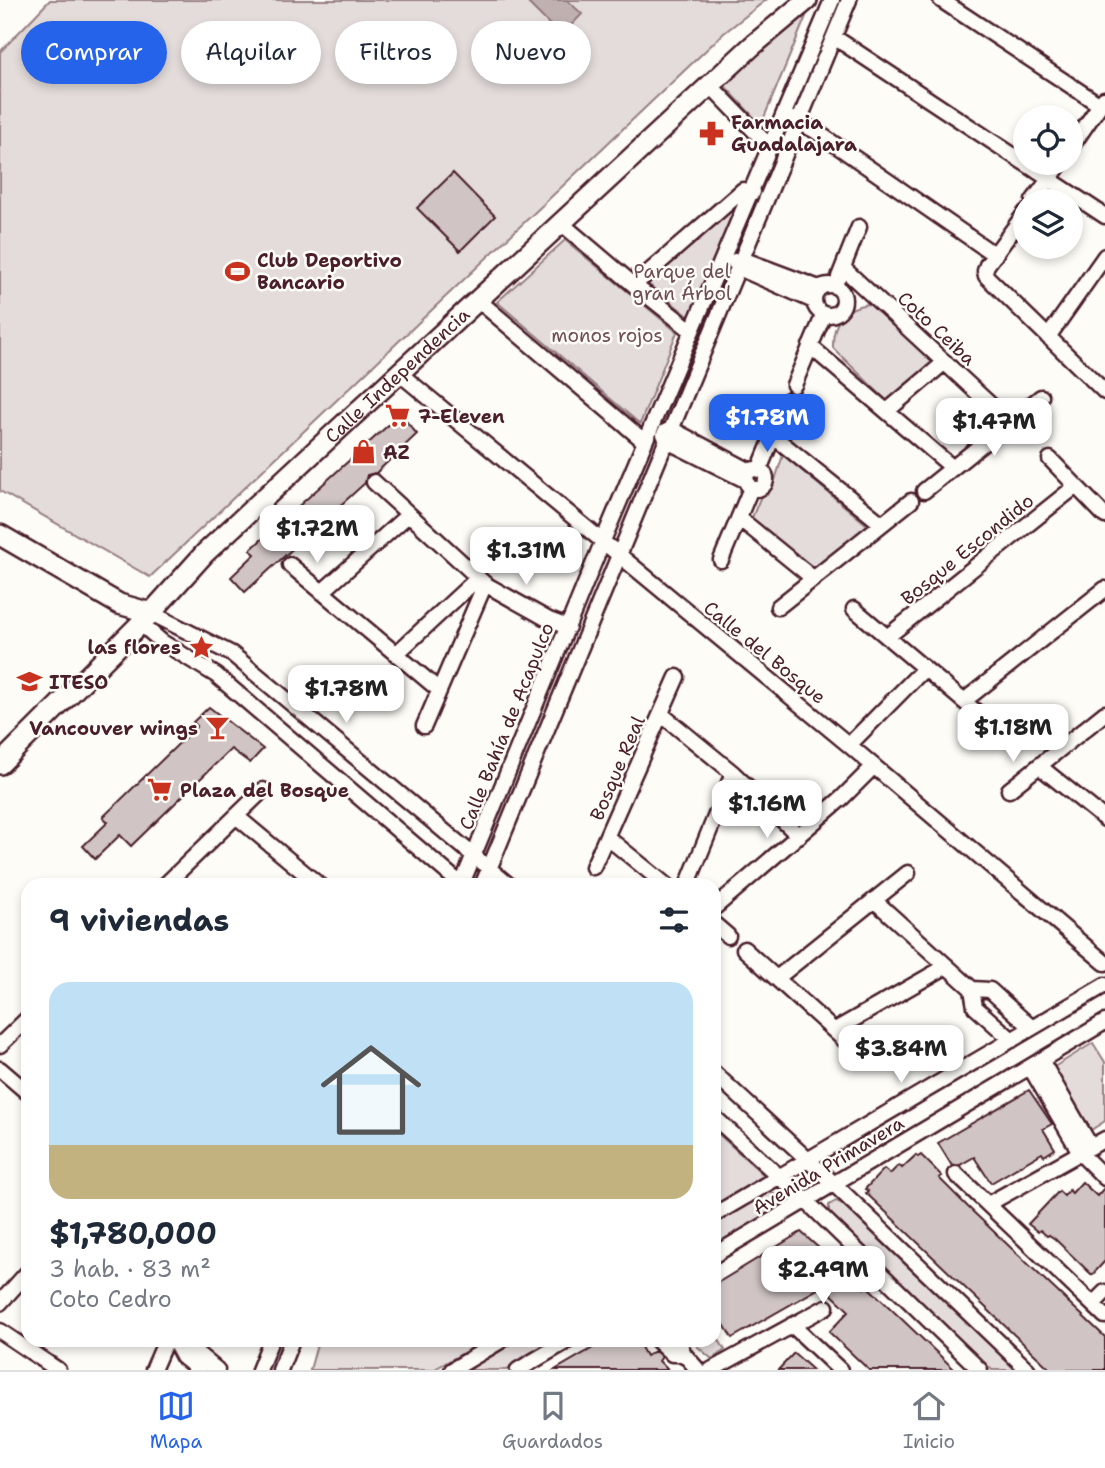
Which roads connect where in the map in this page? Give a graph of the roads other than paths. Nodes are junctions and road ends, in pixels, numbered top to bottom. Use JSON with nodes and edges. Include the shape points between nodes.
{"nodes":[{"id":1,"x":807,"y":0,"type":"edge"},
{"id":2,"x":832,"y":0,"type":"edge"},
{"id":3,"x":849,"y":0,"type":"edge"},
{"id":4,"x":941,"y":0,"type":"edge"},
{"id":5,"x":834,"y":37,"type":"junction"},
{"id":6,"x":710,"y":85,"type":"junction"},
{"id":7,"x":1102,"y":102,"type":"edge"},
{"id":8,"x":783,"y":114,"type":"junction"},
{"id":9,"x":799,"y":123,"type":"junction"},
{"id":10,"x":1083,"y":130,"type":"edge"},
{"id":11,"x":769,"y":146,"type":"junction"},
{"id":12,"x":1052,"y":175,"type":"edge"},
{"id":13,"x":1049,"y":179,"type":"junction"},
{"id":14,"x":1042,"y":189,"type":"edge"},
{"id":15,"x":750,"y":191,"type":"junction"},
{"id":16,"x":768,"y":198,"type":"junction"},
{"id":17,"x":1105,"y":216,"type":"edge"},
{"id":18,"x":561,"y":223,"type":"junction"},
{"id":19,"x":859,"y":227,"type":"dead end"},
{"id":20,"x":1013,"y":230,"type":"edge"},
{"id":21,"x":995,"y":255,"type":"junction"},
{"id":22,"x":1105,"y":257,"type":"edge"},
{"id":23,"x":734,"y":261,"type":"junction"},
{"id":24,"x":634,"y":285,"type":"junction"},
{"id":25,"x":869,"y":290,"type":"junction"},
{"id":26,"x":842,"y":294,"type":"junction"},
{"id":27,"x":817,"y":295,"type":"junction"},
{"id":28,"x":478,"y":300,"type":"junction"},
{"id":29,"x":824,"y":314,"type":"junction"},
{"id":30,"x":692,"y":331,"type":"junction"},
{"id":31,"x":1048,"y":337,"type":"junction"},
{"id":32,"x":810,"y":346,"type":"junction"},
{"id":33,"x":945,"y":362,"type":"junction"},
{"id":34,"x":399,"y":373,"type":"junction"},
{"id":35,"x":794,"y":385,"type":"dead end"},
{"id":36,"x":1105,"y":392,"type":"edge"},
{"id":37,"x":1041,"y":397,"type":"dead end"},
{"id":38,"x":788,"y":400,"type":"dead end"},
{"id":39,"x":887,"y":411,"type":"junction"},
{"id":40,"x":1010,"y":423,"type":"junction"},
{"id":41,"x":663,"y":432,"type":"junction"},
{"id":42,"x":773,"y":436,"type":"junction"},
{"id":43,"x":645,"y":442,"type":"junction"},
{"id":44,"x":1050,"y":459,"type":"dead end"},
{"id":45,"x":953,"y":467,"type":"junction"},
{"id":46,"x":752,"y":477,"type":"junction"},
{"id":47,"x":374,"y":482,"type":"dead end"},
{"id":48,"x":1076,"y":486,"type":"junction"},
{"id":49,"x":924,"y":491,"type":"dead end"},
{"id":50,"x":911,"y":501,"type":"dead end"},
{"id":51,"x":409,"y":514,"type":"junction"},
{"id":52,"x":1105,"y":516,"type":"edge"},
{"id":53,"x":739,"y":518,"type":"junction"},
{"id":54,"x":882,"y":524,"type":"junction"},
{"id":55,"x":0,"y":535,"type":"edge"},
{"id":56,"x":603,"y":543,"type":"junction"},
{"id":57,"x":620,"y":557,"type":"junction"},
{"id":58,"x":721,"y":560,"type":"dead end"},
{"id":59,"x":290,"y":565,"type":"dead end"},
{"id":60,"x":814,"y":579,"type":"junction"},
{"id":61,"x":482,"y":581,"type":"junction"},
{"id":62,"x":1105,"y":589,"type":"edge"},
{"id":63,"x":322,"y":592,"type":"junction"},
{"id":64,"x":778,"y":607,"type":"dead end"},
{"id":65,"x":854,"y":610,"type":"dead end"},
{"id":66,"x":145,"y":618,"type":"junction"},
{"id":67,"x":568,"y":627,"type":"junction"},
{"id":68,"x":887,"y":638,"type":"junction"},
{"id":69,"x":232,"y":654,"type":"junction"},
{"id":70,"x":396,"y":654,"type":"junction"},
{"id":71,"x":924,"y":669,"type":"junction"},
{"id":72,"x":216,"y":675,"type":"junction"},
{"id":73,"x":677,"y":677,"type":"dead end"},
{"id":74,"x":439,"y":690,"type":"junction"},
{"id":75,"x":964,"y":701,"type":"junction"},
{"id":76,"x":1105,"y":713,"type":"edge"},
{"id":77,"x":661,"y":714,"type":"junction"},
{"id":78,"x":424,"y":726,"type":"dead end"},
{"id":79,"x":993,"y":726,"type":"dead end"},
{"id":80,"x":849,"y":745,"type":"junction"},
{"id":81,"x":0,"y":764,"type":"edge"},
{"id":82,"x":1039,"y":766,"type":"junction"},
{"id":83,"x":873,"y":767,"type":"junction"},
{"id":84,"x":733,"y":773,"type":"junction"},
{"id":85,"x":262,"y":790,"type":"dead end"},
{"id":86,"x":1009,"y":790,"type":"dead end"},
{"id":87,"x":236,"y":816,"type":"junction"},
{"id":88,"x":1105,"y":819,"type":"edge"},
{"id":89,"x":799,"y":836,"type":"junction"},
{"id":90,"x":608,"y":838,"type":"junction"},
{"id":91,"x":474,"y":854,"type":"junction"},
{"id":92,"x":490,"y":867,"type":"junction"},
{"id":93,"x":593,"y":867,"type":"dead end"},
{"id":94,"x":908,"y":873,"type":"dead end"},
{"id":95,"x":175,"y":878,"type":"edge"},
{"id":96,"x":310,"y":878,"type":"edge"},
{"id":97,"x":454,"y":878,"type":"edge"},
{"id":98,"x":465,"y":878,"type":"edge"},
{"id":99,"x":485,"y":878,"type":"edge"},
{"id":100,"x":502,"y":878,"type":"edge"},
{"id":101,"x":657,"y":878,"type":"edge"},
{"id":102,"x":691,"y":878,"type":"edge"},
{"id":103,"x":875,"y":901,"type":"junction"},
{"id":104,"x":721,"y":902,"type":"edge"},
{"id":105,"x":721,"y":930,"type":"edge"},
{"id":106,"x":728,"y":936,"type":"dead end"},
{"id":107,"x":744,"y":949,"type":"dead end"},
{"id":108,"x":1105,"y":963,"type":"edge"},
{"id":109,"x":947,"y":966,"type":"junction"},
{"id":110,"x":777,"y":978,"type":"junction"},
{"id":111,"x":1105,"y":985,"type":"edge"},
{"id":112,"x":972,"y":989,"type":"junction"},
{"id":113,"x":1105,"y":1022,"type":"edge"},
{"id":114,"x":21,"y":1025,"type":"edge"},
{"id":115,"x":1032,"y":1028,"type":"junction"},
{"id":116,"x":835,"y":1030,"type":"junction"},
{"id":117,"x":1012,"y":1040,"type":"junction"},
{"id":118,"x":0,"y":1045,"type":"edge"},
{"id":119,"x":862,"y":1056,"type":"dead end"},
{"id":120,"x":1035,"y":1063,"type":"junction"},
{"id":121,"x":0,"y":1069,"type":"edge"},
{"id":122,"x":721,"y":1079,"type":"edge"},
{"id":123,"x":21,"y":1087,"type":"edge"},
{"id":124,"x":721,"y":1123,"type":"edge"},
{"id":125,"x":1105,"y":1139,"type":"edge"},
{"id":126,"x":1086,"y":1151,"type":"junction"},
{"id":127,"x":808,"y":1160,"type":"junction"},
{"id":128,"x":956,"y":1174,"type":"dead end"},
{"id":129,"x":779,"y":1177,"type":"junction"},
{"id":130,"x":1105,"y":1178,"type":"edge"},
{"id":131,"x":834,"y":1184,"type":"junction"},
{"id":132,"x":806,"y":1201,"type":"junction"},
{"id":133,"x":988,"y":1205,"type":"junction"},
{"id":134,"x":721,"y":1211,"type":"edge"},
{"id":135,"x":721,"y":1251,"type":"edge"},
{"id":136,"x":21,"y":1280,"type":"edge"},
{"id":137,"x":1105,"y":1292,"type":"edge"},
{"id":138,"x":0,"y":1303,"type":"edge"},
{"id":139,"x":1093,"y":1304,"type":"junction"},
{"id":140,"x":826,"y":1307,"type":"dead end"},
{"id":141,"x":1105,"y":1316,"type":"edge"},
{"id":142,"x":792,"y":1325,"type":"junction"},
{"id":143,"x":0,"y":1331,"type":"edge"},
{"id":144,"x":21,"y":1345,"type":"edge"},
{"id":145,"x":24,"y":1347,"type":"edge"},
{"id":146,"x":163,"y":1347,"type":"edge"},
{"id":147,"x":178,"y":1347,"type":"edge"},
{"id":148,"x":190,"y":1347,"type":"edge"},
{"id":149,"x":268,"y":1347,"type":"edge"},
{"id":150,"x":289,"y":1347,"type":"edge"},
{"id":151,"x":490,"y":1347,"type":"edge"},
{"id":152,"x":557,"y":1347,"type":"edge"},
{"id":153,"x":664,"y":1347,"type":"edge"},
{"id":154,"x":681,"y":1347,"type":"edge"},
{"id":155,"x":58,"y":1370,"type":"edge"},
{"id":156,"x":153,"y":1370,"type":"edge"},
{"id":157,"x":199,"y":1370,"type":"edge"},
{"id":158,"x":218,"y":1370,"type":"edge"},
{"id":159,"x":258,"y":1370,"type":"edge"},
{"id":160,"x":280,"y":1370,"type":"edge"},
{"id":161,"x":452,"y":1370,"type":"edge"},
{"id":162,"x":518,"y":1370,"type":"edge"},
{"id":163,"x":698,"y":1370,"type":"edge"},
{"id":164,"x":711,"y":1370,"type":"edge"},
{"id":165,"x":840,"y":1370,"type":"edge"},
{"id":166,"x":980,"y":1370,"type":"edge"},
{"id":167,"x":1028,"y":1370,"type":"edge"}],
"edges":[{"from":1,"to":6,"type":"street","name":"Calle Independencia"},
{"from":2,"to":8,"type":"street","name":"Calle Bahía de Acapulco"},
{"from":3,"to":5,"type":"street","name":"Calle Bahía de Acapulco"},
{"from":4,"to":7,"type":"street"},
{"from":5,"to":9,"type":"street","name":"Calle Bahía de Acapulco"},
{"from":5,"to":13,"type":"street"},
{"from":6,"to":11,"type":"street"},
{"from":6,"to":18,"type":"street","name":"Calle Independencia"},
{"from":7,"to":10,"type":"street"},
{"from":8,"to":9,"type":"street"},
{"from":8,"to":11,"type":"street","name":"Calle Bahía de Acapulco"},
{"from":9,"to":16,"type":"street","name":"Calle Bahía de Acapulco"},
{"from":9,"to":21,"type":"street"},
{"from":11,"to":15,"type":"street","name":"Calle Bahía de Acapulco"},
{"from":12,"to":13,"type":"street"},
{"from":13,"to":14,"type":"street"},
{"from":13,"to":17,"type":"street"},
{"from":15,"to":16,"type":"street"},
{"from":15,"to":23,"type":"street","name":"Calle Bahía de Acapulco"},
{"from":15,"to":24,"type":"street","via":[[743,190]]},
{"from":16,"to":23,"type":"street","name":"Calle Bahía de Acapulco"},
{"from":18,"to":24,"type":"street"},
{"from":18,"to":28,"type":"street","name":"Calle Independencia"},
{"from":19,"to":25,"type":"street","name":"Coto Ceiba","via":[[841,273]]},
{"from":20,"to":21,"type":"street"},
{"from":21,"to":31,"type":"street","via":[[986,276]]},
{"from":22,"to":31,"type":"street"},
{"from":23,"to":27,"type":"street"},
{"from":23,"to":30,"type":"street","name":"Calle Bahía de Acapulco"},
{"from":23,"to":41,"type":"street","name":"Calle Bahía de Acapulco"},
{"from":24,"to":30,"type":"street"},
{"from":25,"to":26,"type":"street","name":"Coto Ceiba"},
{"from":25,"to":33,"type":"street","name":"Coto Ceiba"},
{"from":26,"to":27,"type":"street","via":[[833,286]]},
{"from":26,"to":29,"type":"street","via":[[840,309]]},
{"from":27,"to":29,"type":"street","via":[[817,309]]},
{"from":28,"to":34,"type":"street","name":"Calle Independencia"},
{"from":28,"to":43,"type":"street"},
{"from":29,"to":32,"type":"street"},
{"from":30,"to":41,"type":"street","name":"Calle Bahía de Acapulco"},
{"from":31,"to":36,"type":"street"},
{"from":32,"to":35,"type":"street"},
{"from":32,"to":39,"type":"street"},
{"from":33,"to":39,"type":"street"},
{"from":33,"to":40,"type":"street","name":"Coto Ceiba"},
{"from":34,"to":56,"type":"street","name":"Calle del Bosque"},
{"from":34,"to":66,"type":"street","name":"Calle Independencia","via":[[205,554]]},
{"from":37,"to":40,"type":"street"},
{"from":38,"to":42,"type":"street"},
{"from":39,"to":45,"type":"street"},
{"from":40,"to":45,"type":"street"},
{"from":41,"to":43,"type":"street","name":"Calle Bahía de Acapulco"},
{"from":41,"to":46,"type":"street"},
{"from":41,"to":57,"type":"street","name":"Calle Bahía de Acapulco"},
{"from":42,"to":46,"type":"street"},
{"from":42,"to":54,"type":"street"},
{"from":43,"to":56,"type":"street","name":"Calle Bahía de Acapulco"},
{"from":44,"to":48,"type":"street"},
{"from":45,"to":49,"type":"street"},
{"from":46,"to":53,"type":"street"},
{"from":47,"to":51,"type":"street"},
{"from":48,"to":52,"type":"street"},
{"from":48,"to":68,"type":"street","name":"Bosque Escondido"},
{"from":50,"to":54,"type":"street"},
{"from":51,"to":61,"type":"street"},
{"from":51,"to":63,"type":"street"},
{"from":53,"to":58,"type":"street"},
{"from":53,"to":60,"type":"street"},
{"from":54,"to":60,"type":"street"},
{"from":55,"to":66,"type":"street"},
{"from":56,"to":57,"type":"street","name":"Calle del Bosque"},
{"from":56,"to":67,"type":"street","name":"Calle Bahía de Acapulco"},
{"from":57,"to":80,"type":"street","name":"Calle del Bosque"},
{"from":57,"to":92,"type":"street","name":"Calle Bahía de Acapulco"},
{"from":59,"to":63,"type":"street"},
{"from":60,"to":64,"type":"street"},
{"from":61,"to":67,"type":"street"},
{"from":61,"to":70,"type":"street"},
{"from":61,"to":74,"type":"street"},
{"from":62,"to":75,"type":"street"},
{"from":63,"to":70,"type":"street"},
{"from":65,"to":68,"type":"street"},
{"from":66,"to":69,"type":"street"},
{"from":66,"to":72,"type":"street","via":[[162,642]]},
{"from":66,"to":81,"type":"street","name":"Calle Independencia"},
{"from":67,"to":91,"type":"street","name":"Calle Bahía de Acapulco"},
{"from":68,"to":71,"type":"street"},
{"from":69,"to":72,"type":"street"},
{"from":69,"to":91,"type":"street"},
{"from":70,"to":74,"type":"street"},
{"from":71,"to":75,"type":"street"},
{"from":71,"to":80,"type":"street"},
{"from":72,"to":97,"type":"street"},
{"from":73,"to":77,"type":"street","name":"Bosque Real"},
{"from":74,"to":78,"type":"street"},
{"from":75,"to":79,"type":"street"},
{"from":76,"to":82,"type":"street"},
{"from":77,"to":84,"type":"street","name":"Bosque Real"},
{"from":77,"to":90,"type":"street","name":"Bosque Real"},
{"from":80,"to":83,"type":"street","name":"Calle del Bosque"},
{"from":82,"to":86,"type":"street"},
{"from":82,"to":88,"type":"street"},
{"from":83,"to":89,"type":"street"},
{"from":83,"to":108,"type":"street","name":"Calle del Bosque"},
{"from":84,"to":89,"type":"street","name":"Bosque Real"},
{"from":84,"to":102,"type":"street"},
{"from":85,"to":87,"type":"street"},
{"from":87,"to":95,"type":"street"},
{"from":87,"to":96,"type":"street"},
{"from":89,"to":104,"type":"street"},
{"from":90,"to":93,"type":"street","name":"Bosque Real"},
{"from":90,"to":101,"type":"street","name":"Bosque Real"},
{"from":91,"to":92,"type":"street"},
{"from":91,"to":98,"type":"street","name":"Calle Bahía de Acapulco"},
{"from":92,"to":99,"type":"street","name":"Calle Bahía de Acapulco"},
{"from":92,"to":100,"type":"street"},
{"from":94,"to":103,"type":"street"},
{"from":103,"to":109,"type":"street"},
{"from":103,"to":110,"type":"street"},
{"from":105,"to":106,"type":"street"},
{"from":107,"to":110,"type":"street"},
{"from":109,"to":112,"type":"street"},
{"from":109,"to":116,"type":"street"},
{"from":110,"to":116,"type":"street"},
{"from":111,"to":115,"type":"street","name":"Avenida Primavera"},
{"from":112,"to":115,"type":"street","via":[[990,990]]},
{"from":112,"to":117,"type":"street","via":[[975,1007]]},
{"from":113,"to":120,"type":"street","name":"Avenida Primavera"},
{"from":114,"to":118,"type":"street"},
{"from":115,"to":117,"type":"street","name":"Avenida Primavera"},
{"from":116,"to":119,"type":"street"},
{"from":117,"to":127,"type":"street","name":"Avenida Primavera"},
{"from":120,"to":126,"type":"street"},
{"from":120,"to":131,"type":"street","name":"Avenida Primavera"},
{"from":121,"to":123,"type":"street"},
{"from":122,"to":127,"type":"street"},
{"from":124,"to":129,"type":"street"},
{"from":125,"to":126,"type":"street"},
{"from":126,"to":130,"type":"street"},
{"from":126,"to":133,"type":"street"},
{"from":127,"to":129,"type":"street","name":"Avenida Primavera"},
{"from":127,"to":131,"type":"street"},
{"from":128,"to":133,"type":"street"},
{"from":129,"to":132,"type":"street"},
{"from":129,"to":134,"type":"street","name":"Avenida Primavera"},
{"from":131,"to":132,"type":"street","name":"Avenida Primavera"},
{"from":131,"to":167,"type":"street"},
{"from":132,"to":135,"type":"street","name":"Avenida Primavera"},
{"from":132,"to":166,"type":"street"},
{"from":133,"to":139,"type":"street"},
{"from":136,"to":138,"type":"street"},
{"from":137,"to":139,"type":"street"},
{"from":139,"to":141,"type":"street"},
{"from":140,"to":142,"type":"street"},
{"from":142,"to":164,"type":"street"},
{"from":142,"to":165,"type":"street"},
{"from":143,"to":144,"type":"street"},
{"from":145,"to":155,"type":"street"},
{"from":146,"to":156,"type":"street"},
{"from":147,"to":157,"type":"street"},
{"from":148,"to":158,"type":"street"},
{"from":149,"to":159,"type":"street"},
{"from":150,"to":160,"type":"street"},
{"from":151,"to":161,"type":"street"},
{"from":152,"to":162,"type":"street"},
{"from":153,"to":154,"type":"street","via":[[672,1354]]},
{"from":154,"to":163,"type":"street"}]}
